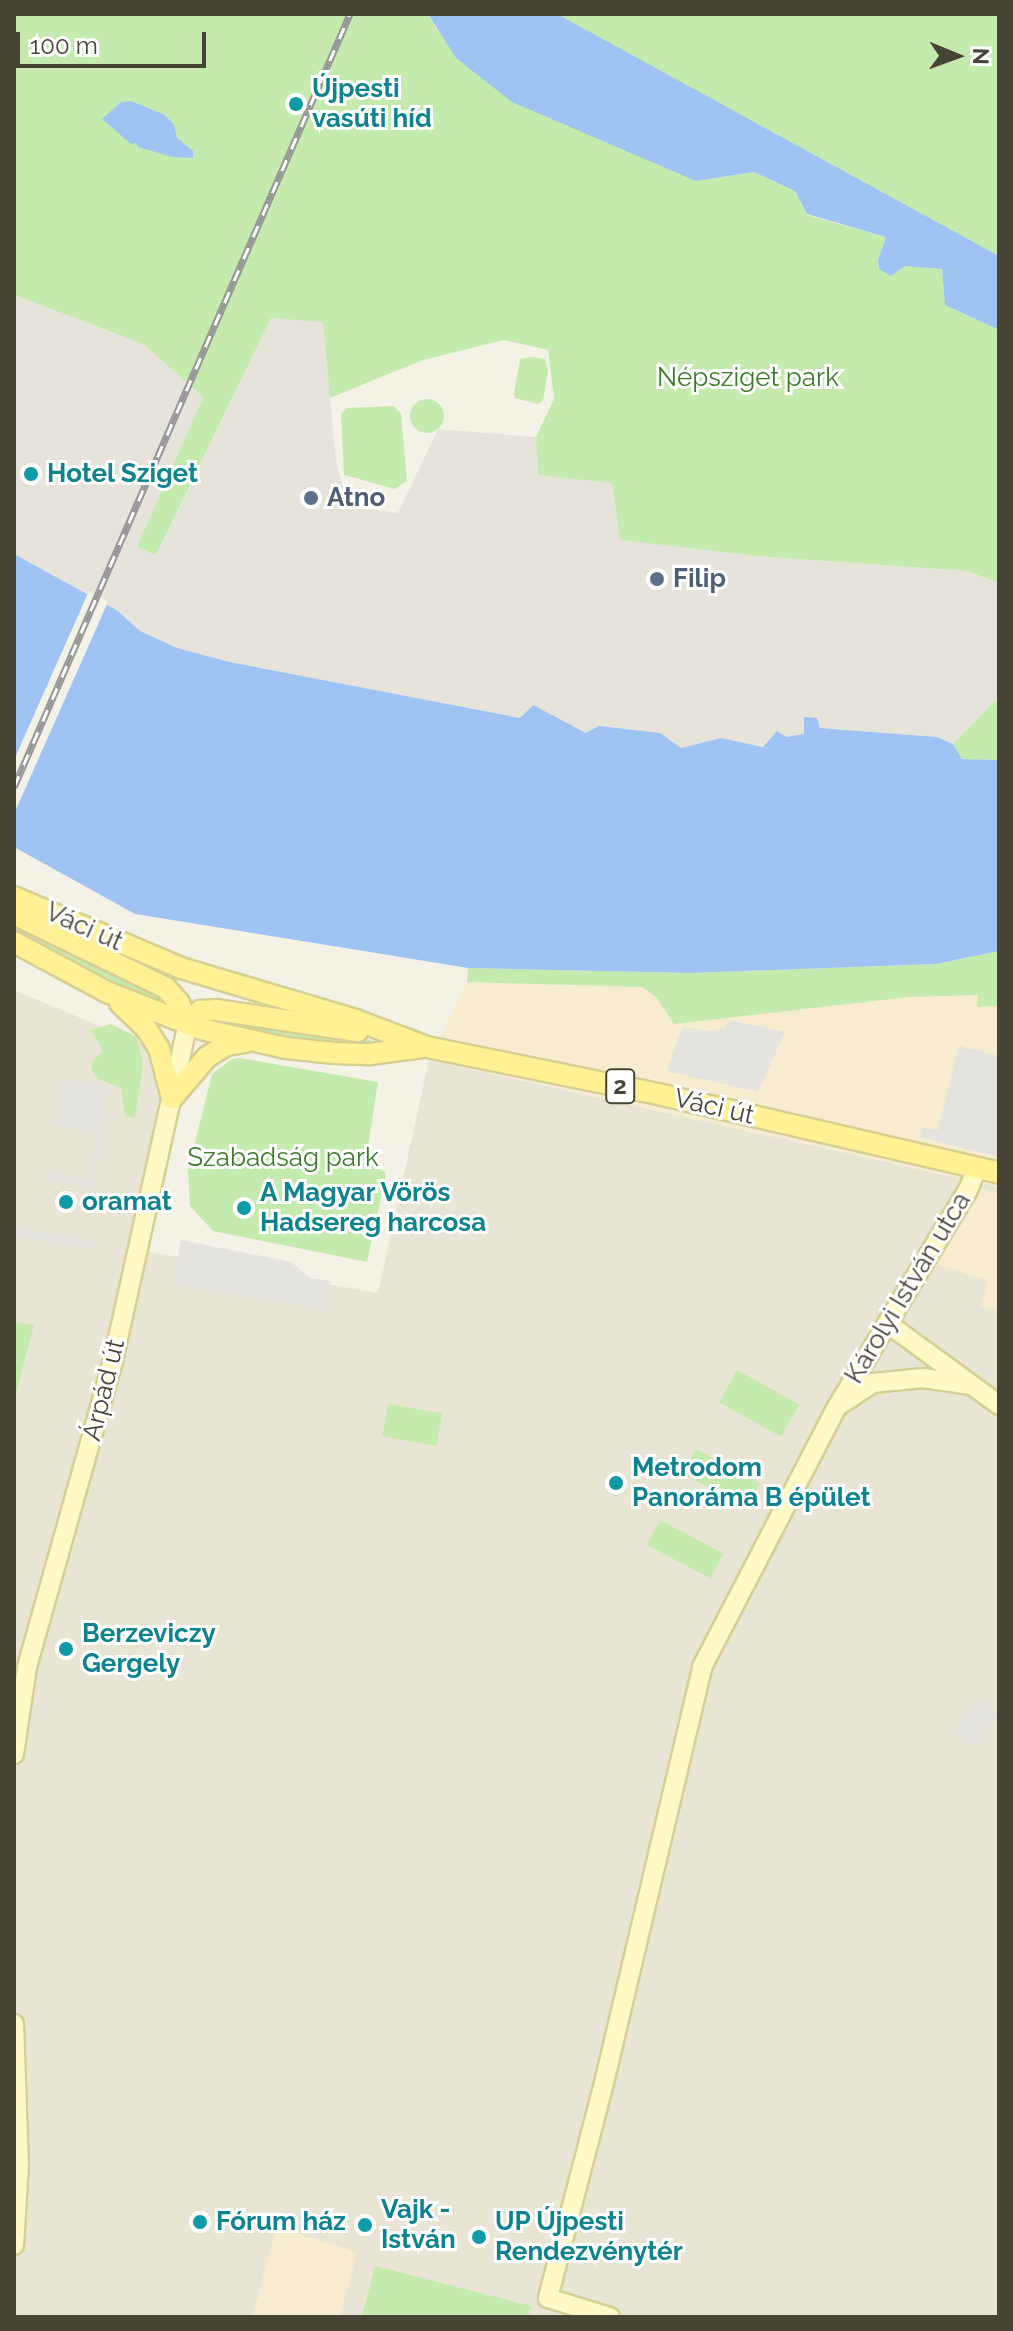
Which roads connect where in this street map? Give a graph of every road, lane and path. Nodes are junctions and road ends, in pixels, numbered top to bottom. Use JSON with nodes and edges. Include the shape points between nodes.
{"nodes":[{"id":1,"x":14,"y":897,"type":"edge"},
{"id":2,"x":18,"y":914,"type":"edge"},
{"id":3,"x":14,"y":942,"type":"edge"},
{"id":4,"x":92,"y":950,"type":"junction"},
{"id":5,"x":181,"y":968,"type":"junction"},
{"id":6,"x":107,"y":992,"type":"junction"},
{"id":7,"x":188,"y":1024,"type":"junction"},
{"id":8,"x":393,"y":1033,"type":"junction"},
{"id":9,"x":252,"y":1041,"type":"junction"},
{"id":10,"x":427,"y":1047,"type":"junction"},
{"id":11,"x":172,"y":1098,"type":"junction"},
{"id":12,"x":977,"y":1168,"type":"junction"},
{"id":13,"x":999,"y":1173,"type":"edge"},
{"id":14,"x":887,"y":1323,"type":"junction"},
{"id":15,"x":971,"y":1385,"type":"junction"},
{"id":16,"x":999,"y":1405,"type":"edge"},
{"id":17,"x":837,"y":1407,"type":"junction"},
{"id":18,"x":14,"y":1754,"type":"edge"},
{"id":19,"x":14,"y":2024,"type":"edge"},
{"id":20,"x":14,"y":2245,"type":"edge"},
{"id":21,"x":610,"y":2317,"type":"edge"}],
"edges":[{"from":1,"to":5,"type":"main road","name":"Váci út","number":"2"},
{"from":2,"to":4,"type":"main road"},
{"from":3,"to":6,"type":"main road","name":"Váci út","number":"2"},
{"from":4,"to":5,"type":"main road"},
{"from":4,"to":7,"type":"main road","via":[[166,988]]},
{"from":5,"to":8,"type":"main road","name":"Váci út","number":"2"},
{"from":6,"to":7,"type":"main road","name":"Váci út","number":"2"},
{"from":6,"to":11,"type":"main road","via":[[151,1035]]},
{"from":7,"to":8,"type":"main road","via":[[200,1011],[216,1010]]},
{"from":7,"to":9,"type":"main road","name":"Váci út","number":"2"},
{"from":7,"to":11,"type":"street","name":"Árpád út"},
{"from":8,"to":10,"type":"main road","name":"Váci út","number":"2"},
{"from":9,"to":10,"type":"main road","name":"Váci út","number":"2","via":[[370,1054]]},
{"from":9,"to":11,"type":"main road","via":[[226,1045],[207,1057]]},
{"from":10,"to":12,"type":"main road","name":"Váci út","number":"2"},
{"from":11,"to":18,"type":"street","name":"Árpád út","via":[[113,1361],[27,1667]]},
{"from":12,"to":13,"type":"main road","name":"Váci út","number":"2"},
{"from":12,"to":14,"type":"street","name":"Károlyi István utca"},
{"from":14,"to":15,"type":"street"},
{"from":14,"to":17,"type":"street","name":"Károlyi István utca"},
{"from":15,"to":16,"type":"street"},
{"from":15,"to":17,"type":"street","via":[[923,1378],[873,1383]]},
{"from":17,"to":21,"type":"street","name":"Károlyi István utca","via":[[702,1667],[548,2298]]},
{"from":19,"to":20,"type":"street","via":[[19,2164]]}]}
